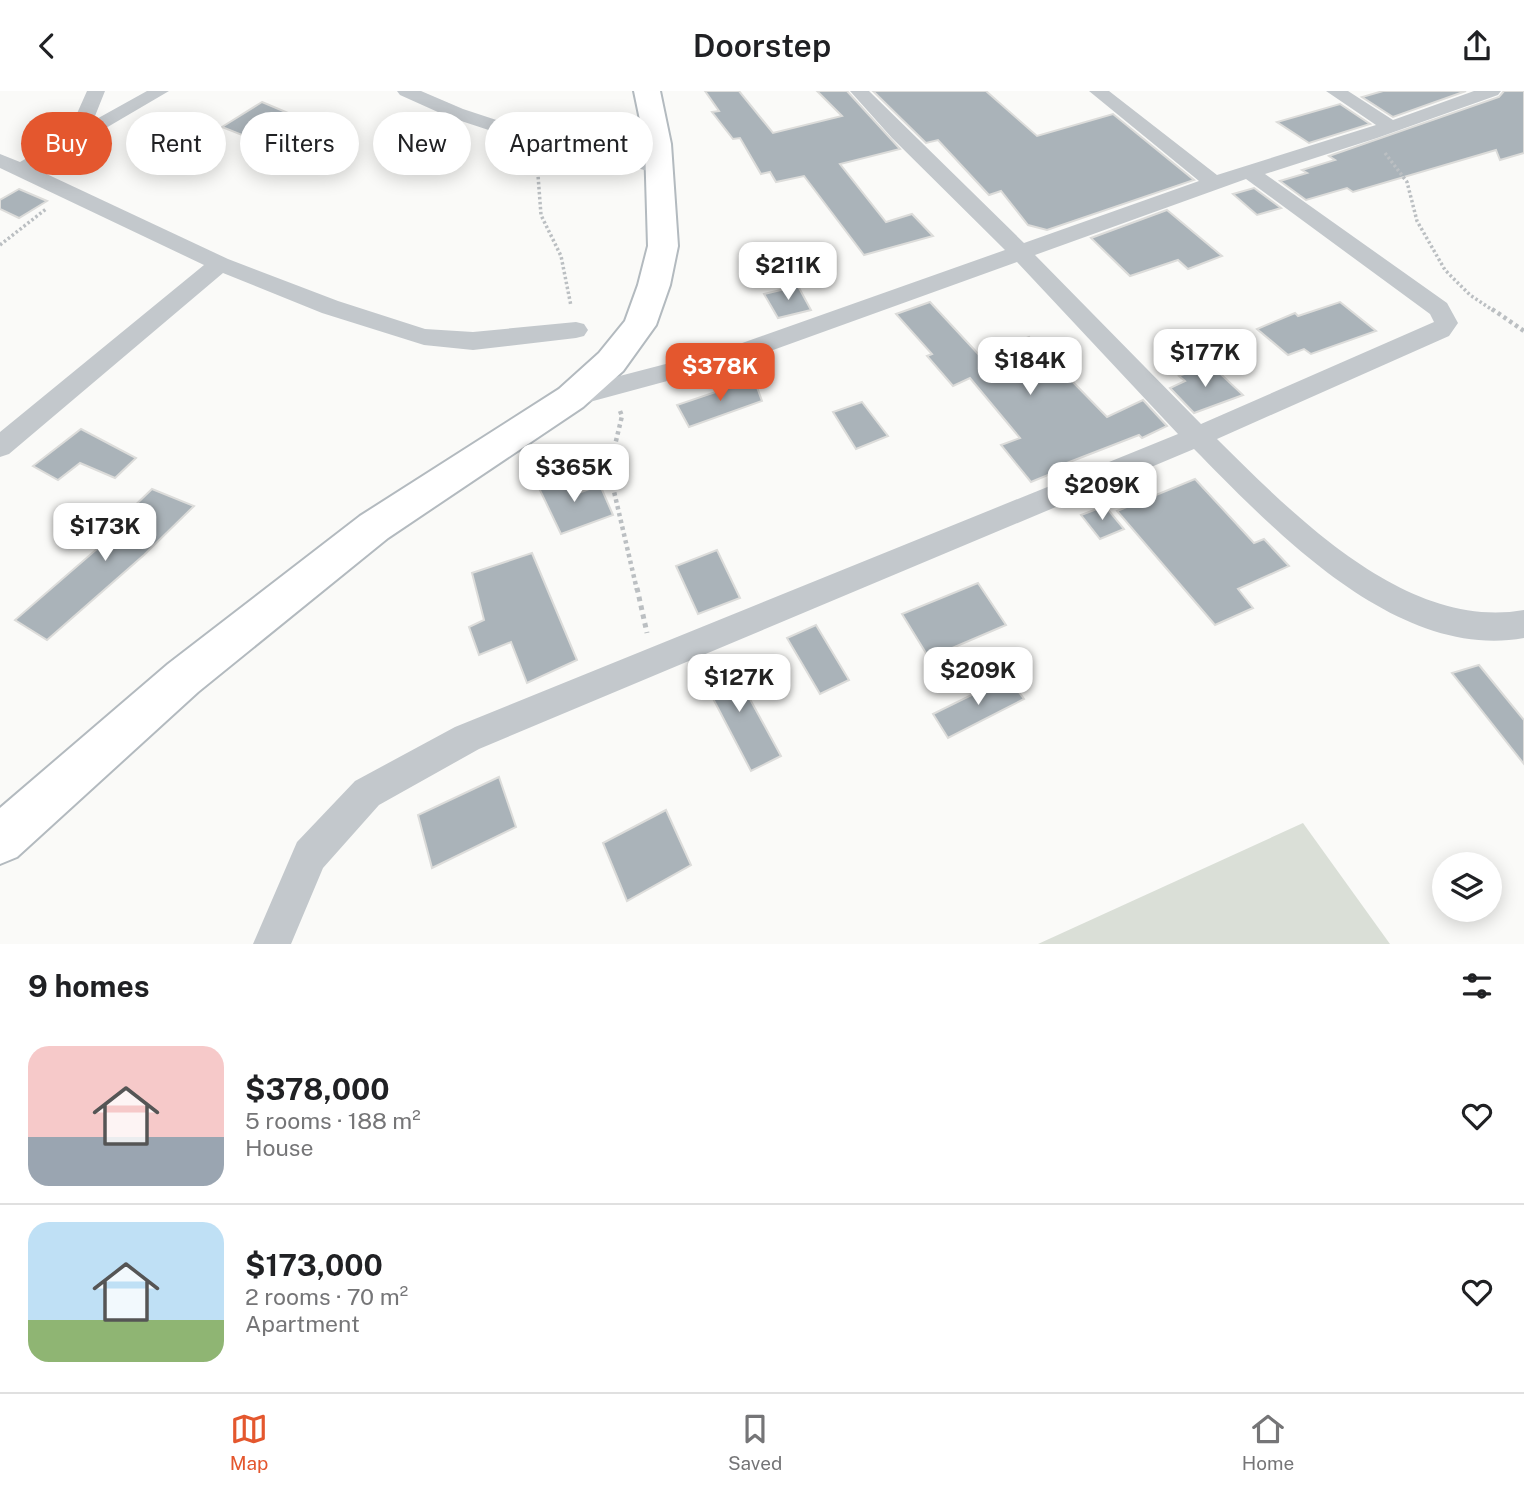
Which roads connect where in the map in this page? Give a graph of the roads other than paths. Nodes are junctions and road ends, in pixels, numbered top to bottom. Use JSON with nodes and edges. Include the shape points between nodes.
{"nodes":[{"id":1,"x":96,"y":91,"type":"edge"},
{"id":2,"x":160,"y":91,"type":"edge"},
{"id":3,"x":406,"y":91,"type":"edge"},
{"id":4,"x":647,"y":91,"type":"edge"},
{"id":5,"x":859,"y":91,"type":"edge"},
{"id":6,"x":1098,"y":91,"type":"edge"},
{"id":7,"x":1335,"y":91,"type":"edge"},
{"id":8,"x":1492,"y":91,"type":"edge"},
{"id":9,"x":86,"y":112,"type":"edge"},
{"id":10,"x":112,"y":118,"type":"edge"},
{"id":11,"x":1390,"y":126,"type":"junction"},
{"id":12,"x":10,"y":165,"type":"edge"},
{"id":13,"x":658,"y":168,"type":"junction"},
{"id":14,"x":1248,"y":171,"type":"junction"},
{"id":15,"x":1213,"y":183,"type":"junction"},
{"id":16,"x":1021,"y":253,"type":"junction"},
{"id":17,"x":220,"y":264,"type":"junction"},
{"id":18,"x":576,"y":331,"type":"road end"},
{"id":19,"x":571,"y":398,"type":"junction"},
{"id":20,"x":1196,"y":437,"type":"junction"},
{"id":21,"x":0,"y":447,"type":"edge"},
{"id":22,"x":1524,"y":624,"type":"edge"},
{"id":23,"x":0,"y":840,"type":"edge"},
{"id":24,"x":272,"y":944,"type":"edge"}],
"edges":[{"from":1,"to":9,"type":"street"},
{"from":2,"to":10,"type":"street"},
{"from":3,"to":13,"type":"street","via":[[535,139]]},
{"from":4,"to":13,"type":"main road"},
{"from":5,"to":16,"type":"street","via":[[891,128]]},
{"from":6,"to":15,"type":"street"},
{"from":7,"to":11,"type":"street"},
{"from":8,"to":11,"type":"street"},
{"from":11,"to":14,"type":"street"},
{"from":12,"to":17,"type":"street"},
{"from":13,"to":19,"type":"main road","via":[[663,246],[640,325],[611,362]]},
{"from":14,"to":15,"type":"street"},
{"from":14,"to":20,"type":"street","via":[[1438,309],[1446,323],[1441,330]]},
{"from":15,"to":16,"type":"street"},
{"from":16,"to":19,"type":"street","via":[[736,354]]},
{"from":16,"to":20,"type":"street"},
{"from":17,"to":18,"type":"street","via":[[424,337],[473,341]]},
{"from":17,"to":21,"type":"street"},
{"from":19,"to":23,"type":"main road","via":[[374,527],[183,678]]},
{"from":20,"to":22,"type":"street","via":[[1323,552],[1406,604],[1465,627]]},
{"from":20,"to":24,"type":"street","via":[[467,738],[367,793],[310,855]]}]}
